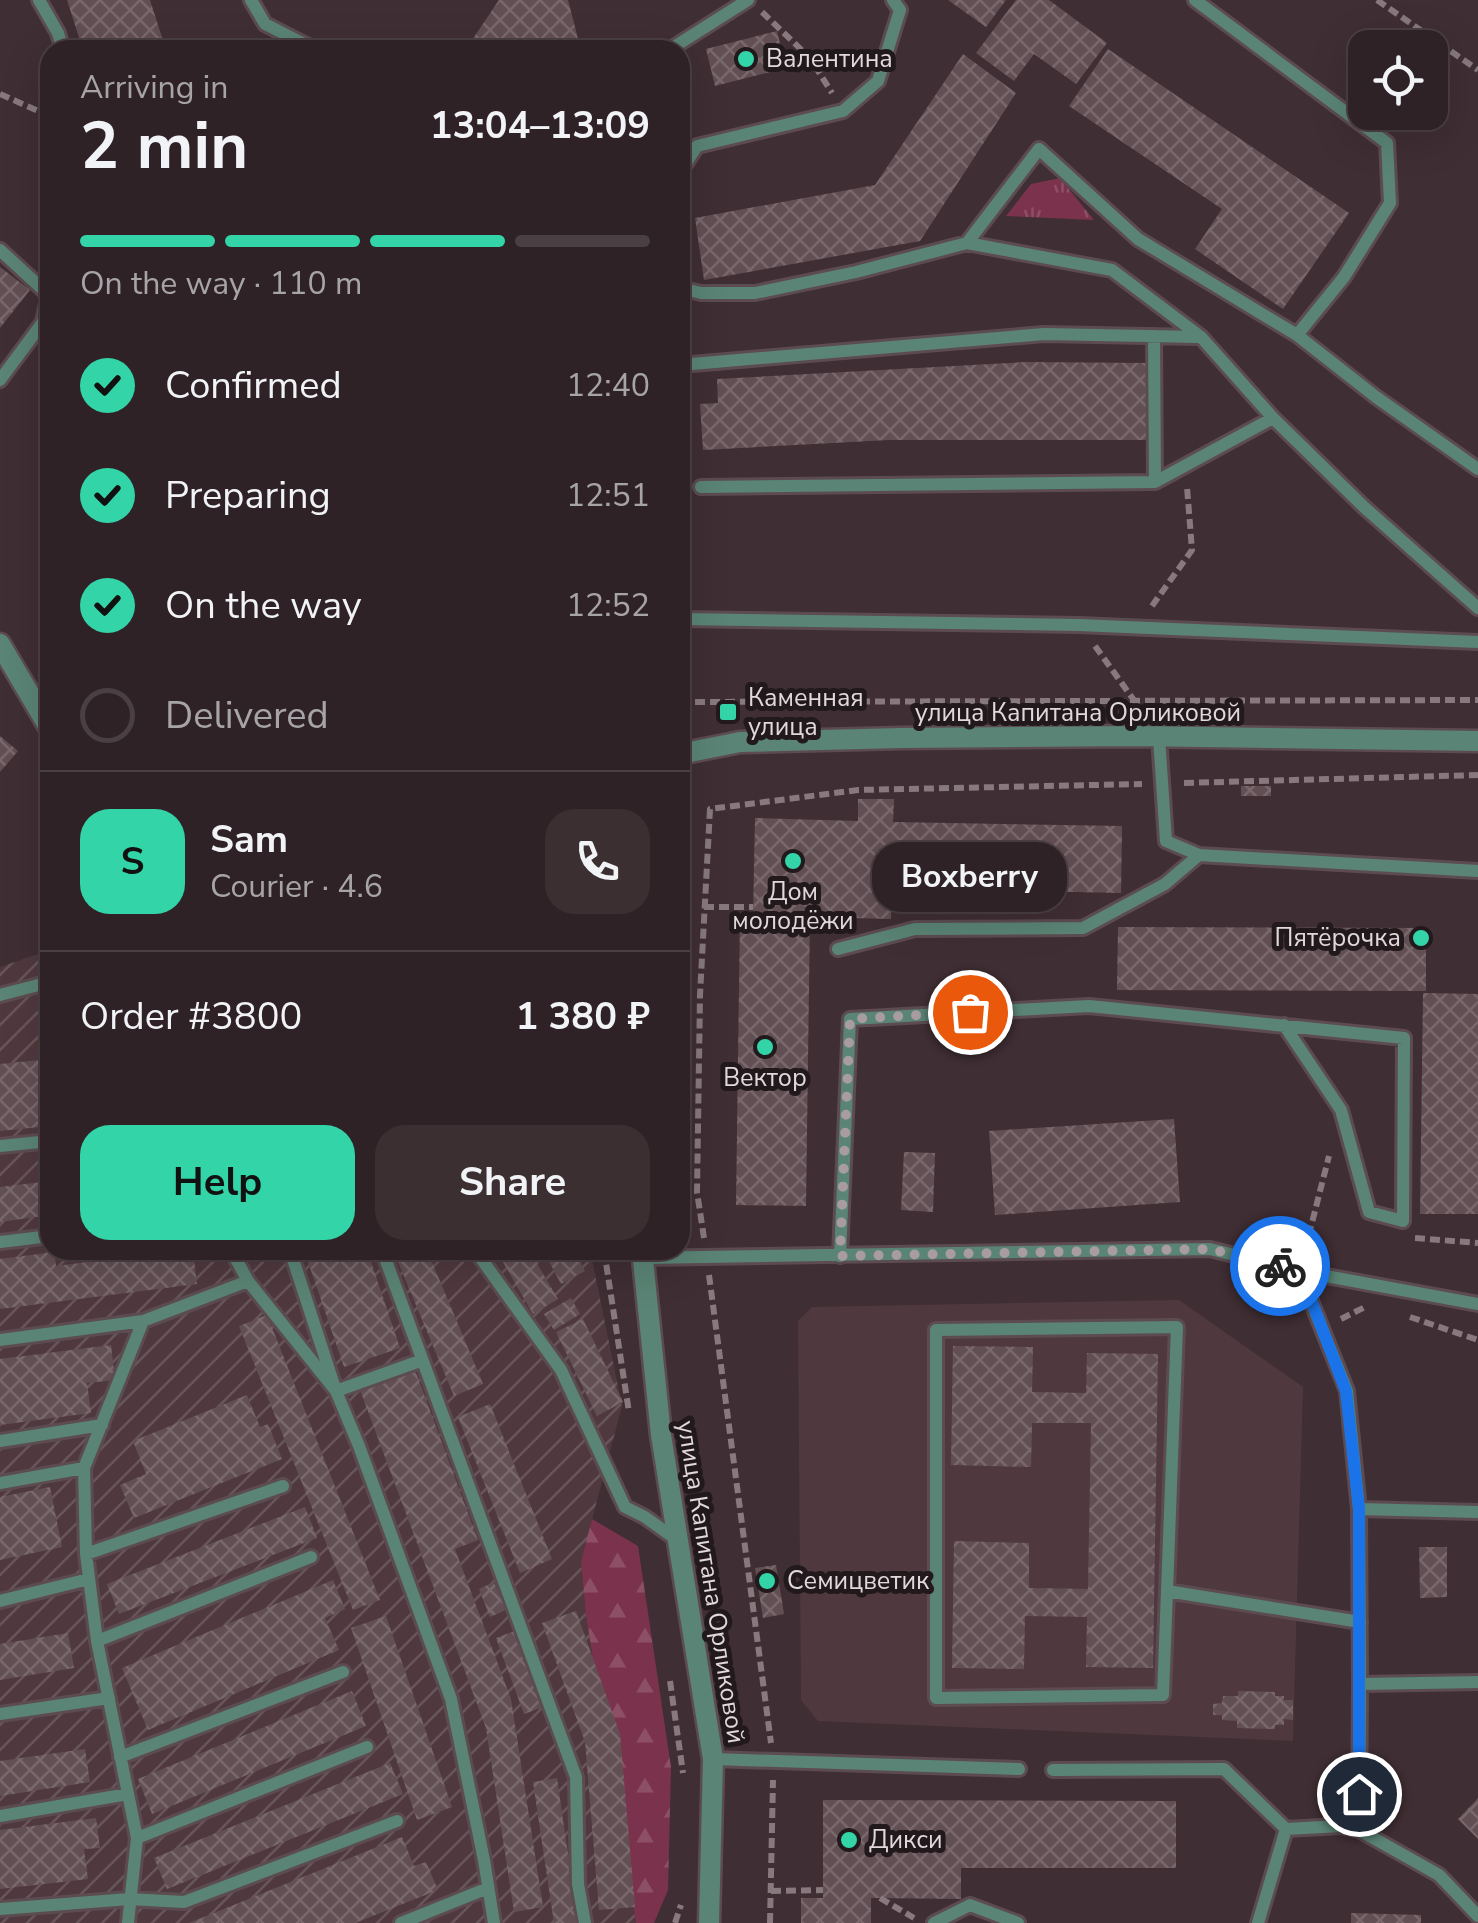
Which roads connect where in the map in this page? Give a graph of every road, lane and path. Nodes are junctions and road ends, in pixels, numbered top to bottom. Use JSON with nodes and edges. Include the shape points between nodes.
{"nodes":[{"id":1,"x":39,"y":0,"type":"edge"},
{"id":2,"x":250,"y":0,"type":"edge"},
{"id":3,"x":749,"y":0,"type":"edge"},
{"id":4,"x":893,"y":0,"type":"edge"},
{"id":5,"x":1195,"y":0,"type":"edge"},
{"id":6,"x":1377,"y":0,"type":"edge"},
{"id":7,"x":60,"y":40,"type":"edge"},
{"id":8,"x":296,"y":40,"type":"edge"},
{"id":9,"x":685,"y":40,"type":"edge"},
{"id":10,"x":1478,"y":70,"type":"edge"},
{"id":11,"x":0,"y":94,"type":"edge"},
{"id":12,"x":843,"y":110,"type":"junction"},
{"id":13,"x":40,"y":112,"type":"edge"},
{"id":14,"x":690,"y":157,"type":"edge"},
{"id":15,"x":967,"y":243,"type":"junction"},
{"id":16,"x":0,"y":250,"type":"edge"},
{"id":17,"x":40,"y":287,"type":"edge"},
{"id":18,"x":690,"y":290,"type":"edge"},
{"id":19,"x":40,"y":332,"type":"edge"},
{"id":20,"x":1298,"y":335,"type":"junction"},
{"id":21,"x":1154,"y":336,"type":"junction"},
{"id":22,"x":1201,"y":337,"type":"junction"},
{"id":23,"x":690,"y":364,"type":"edge"},
{"id":24,"x":0,"y":380,"type":"edge"},
{"id":25,"x":1273,"y":418,"type":"junction"},
{"id":26,"x":1212,"y":451,"type":"junction"},
{"id":27,"x":1478,"y":468,"type":"edge"},
{"id":28,"x":1155,"y":482,"type":"junction"},
{"id":29,"x":701,"y":487,"type":"dead end"},
{"id":30,"x":1478,"y":608,"type":"edge"},
{"id":31,"x":690,"y":619,"type":"edge"},
{"id":32,"x":1079,"y":625,"type":"junction"},
{"id":33,"x":1137,"y":628,"type":"junction"},
{"id":34,"x":1478,"y":642,"type":"edge"},
{"id":35,"x":0,"y":644,"type":"edge"},
{"id":36,"x":1478,"y":700,"type":"edge"},
{"id":37,"x":690,"y":702,"type":"edge"},
{"id":38,"x":1136,"y":703,"type":"junction"},
{"id":39,"x":40,"y":712,"type":"edge"},
{"id":40,"x":1159,"y":737,"type":"junction"},
{"id":41,"x":1478,"y":741,"type":"edge"},
{"id":42,"x":690,"y":752,"type":"edge"},
{"id":43,"x":898,"y":791,"type":"dead end"},
{"id":44,"x":1199,"y":855,"type":"junction"},
{"id":45,"x":1478,"y":870,"type":"edge"},
{"id":46,"x":704,"y":907,"type":"junction"},
{"id":47,"x":753,"y":907,"type":"dead end"},
{"id":48,"x":838,"y":949,"type":"dead end"},
{"id":49,"x":40,"y":985,"type":"edge"},
{"id":50,"x":0,"y":995,"type":"edge"},
{"id":51,"x":1284,"y":1024,"type":"junction"},
{"id":52,"x":1341,"y":1110,"type":"junction"},
{"id":53,"x":40,"y":1141,"type":"edge"},
{"id":54,"x":0,"y":1146,"type":"edge"},
{"id":55,"x":1403,"y":1222,"type":"junction"},
{"id":56,"x":40,"y":1237,"type":"edge"},
{"id":57,"x":0,"y":1242,"type":"edge"},
{"id":58,"x":1478,"y":1243,"type":"edge"},
{"id":59,"x":840,"y":1256,"type":"junction"},
{"id":60,"x":690,"y":1257,"type":"edge"},
{"id":61,"x":706,"y":1258,"type":"junction"},
{"id":62,"x":236,"y":1260,"type":"edge"},
{"id":63,"x":293,"y":1260,"type":"edge"},
{"id":64,"x":385,"y":1260,"type":"edge"},
{"id":65,"x":482,"y":1260,"type":"edge"},
{"id":66,"x":606,"y":1260,"type":"edge"},
{"id":67,"x":644,"y":1260,"type":"edge"},
{"id":68,"x":1300,"y":1271,"type":"junction"},
{"id":69,"x":248,"y":1282,"type":"junction"},
{"id":70,"x":1370,"y":1304,"type":"dead end"},
{"id":71,"x":1478,"y":1304,"type":"edge"},
{"id":72,"x":1406,"y":1316,"type":"dead end"},
{"id":73,"x":144,"y":1321,"type":"junction"},
{"id":74,"x":1322,"y":1328,"type":"junction"},
{"id":75,"x":0,"y":1340,"type":"edge"},
{"id":76,"x":1478,"y":1340,"type":"edge"},
{"id":77,"x":420,"y":1361,"type":"junction"},
{"id":78,"x":336,"y":1391,"type":"junction"},
{"id":79,"x":630,"y":1421,"type":"dead end"},
{"id":80,"x":102,"y":1426,"type":"junction"},
{"id":81,"x":0,"y":1441,"type":"edge"},
{"id":82,"x":84,"y":1468,"type":"junction"},
{"id":83,"x":0,"y":1483,"type":"edge"},
{"id":84,"x":283,"y":1486,"type":"dead end"},
{"id":85,"x":1359,"y":1509,"type":"junction"},
{"id":86,"x":1478,"y":1512,"type":"edge"},
{"id":87,"x":679,"y":1542,"type":"junction"},
{"id":88,"x":86,"y":1554,"type":"junction"},
{"id":89,"x":311,"y":1556,"type":"dead end"},
{"id":90,"x":89,"y":1579,"type":"junction"},
{"id":91,"x":1167,"y":1591,"type":"junction"},
{"id":92,"x":0,"y":1601,"type":"edge"},
{"id":93,"x":1360,"y":1622,"type":"junction"},
{"id":94,"x":98,"y":1641,"type":"junction"},
{"id":95,"x":668,"y":1668,"type":"dead end"},
{"id":96,"x":343,"y":1672,"type":"dead end"},
{"id":97,"x":1478,"y":1682,"type":"edge"},
{"id":98,"x":1360,"y":1684,"type":"junction"},
{"id":99,"x":108,"y":1698,"type":"junction"},
{"id":100,"x":0,"y":1714,"type":"edge"},
{"id":101,"x":367,"y":1747,"type":"dead end"},
{"id":102,"x":120,"y":1757,"type":"junction"},
{"id":103,"x":713,"y":1759,"type":"junction"},
{"id":104,"x":774,"y":1762,"type":"junction"},
{"id":105,"x":1019,"y":1769,"type":"dead end"},
{"id":106,"x":1053,"y":1770,"type":"dead end"},
{"id":107,"x":684,"y":1780,"type":"dead end"},
{"id":108,"x":128,"y":1794,"type":"junction"},
{"id":109,"x":0,"y":1816,"type":"edge"},
{"id":110,"x":396,"y":1821,"type":"dead end"},
{"id":111,"x":1286,"y":1829,"type":"junction"},
{"id":112,"x":1358,"y":1830,"type":"junction"},
{"id":113,"x":136,"y":1838,"type":"junction"},
{"id":114,"x":488,"y":1888,"type":"junction"},
{"id":115,"x":823,"y":1890,"type":"dead end"},
{"id":116,"x":771,"y":1891,"type":"junction"},
{"id":117,"x":129,"y":1898,"type":"junction"},
{"id":118,"x":682,"y":1898,"type":"dead end"},
{"id":119,"x":880,"y":1898,"type":"dead end"},
{"id":120,"x":0,"y":1909,"type":"edge"},
{"id":121,"x":1478,"y":1916,"type":"edge"},
{"id":122,"x":128,"y":1923,"type":"edge"},
{"id":123,"x":400,"y":1923,"type":"edge"},
{"id":124,"x":494,"y":1923,"type":"edge"},
{"id":125,"x":585,"y":1923,"type":"edge"},
{"id":126,"x":675,"y":1923,"type":"edge"},
{"id":127,"x":709,"y":1923,"type":"edge"},
{"id":128,"x":770,"y":1923,"type":"edge"},
{"id":129,"x":921,"y":1923,"type":"edge"},
{"id":130,"x":934,"y":1923,"type":"edge"},
{"id":131,"x":1018,"y":1923,"type":"edge"},
{"id":132,"x":1258,"y":1923,"type":"edge"}],
"edges":[{"from":1,"to":7,"type":"lane"},
{"from":2,"to":8,"type":"lane","via":[[265,24]]},
{"from":3,"to":9,"type":"lane"},
{"from":3,"to":12,"type":"path","via":[[810,58]]},
{"from":4,"to":12,"type":"lane","via":[[900,10],[878,81]]},
{"from":5,"to":20,"type":"lane","via":[[1388,143],[1390,203],[1344,278]]},
{"from":6,"to":10,"type":"path"},
{"from":11,"to":13,"type":"path"},
{"from":12,"to":14,"type":"lane","via":[[697,146]]},
{"from":15,"to":18,"type":"lane","via":[[755,293]]},
{"from":15,"to":20,"type":"lane","via":[[1038,149],[1138,239]]},
{"from":15,"to":22,"type":"lane","via":[[1112,270]]},
{"from":16,"to":17,"type":"lane"},
{"from":19,"to":24,"type":"lane"},
{"from":20,"to":27,"type":"lane"},
{"from":21,"to":22,"type":"lane"},
{"from":21,"to":23,"type":"lane","via":[[1044,334]]},
{"from":21,"to":28,"type":"lane"},
{"from":22,"to":25,"type":"lane"},
{"from":25,"to":26,"type":"lane"},
{"from":25,"to":30,"type":"lane"},
{"from":26,"to":28,"type":"lane"},
{"from":26,"to":33,"type":"path","via":[[1185,490],[1192,550]]},
{"from":28,"to":29,"type":"lane"},
{"from":31,"to":32,"type":"lane"},
{"from":32,"to":33,"type":"lane"},
{"from":32,"to":38,"type":"path"},
{"from":33,"to":34,"type":"lane"},
{"from":35,"to":39,"type":"street"},
{"from":36,"to":38,"type":"path"},
{"from":37,"to":38,"type":"path"},
{"from":40,"to":41,"type":"street","name":"улица Капитана Орликовой"},
{"from":40,"to":42,"type":"street","name":"улица Капитана Орликовой","via":[[740,742]]},
{"from":40,"to":44,"type":"lane","via":[[1166,841]]},
{"from":43,"to":46,"type":"path","via":[[710,809]]},
{"from":44,"to":45,"type":"lane"},
{"from":44,"to":48,"type":"lane","via":[[1164,884],[1083,928],[915,929]]},
{"from":46,"to":47,"type":"path"},
{"from":46,"to":61,"type":"path","via":[[698,1192]]},
{"from":49,"to":50,"type":"lane"},
{"from":51,"to":52,"type":"lane"},
{"from":51,"to":55,"type":"lane","via":[[1404,1038]]},
{"from":51,"to":59,"type":"lane","via":[[1089,1006],[850,1019]]},
{"from":52,"to":55,"type":"lane","via":[[1369,1212]]},
{"from":52,"to":68,"type":"path"},
{"from":53,"to":54,"type":"lane"},
{"from":55,"to":58,"type":"path","via":[[1412,1238]]},
{"from":56,"to":57,"type":"lane"},
{"from":59,"to":61,"type":"lane"},
{"from":59,"to":68,"type":"lane","via":[[1210,1249]]},
{"from":60,"to":61,"type":"lane"},
{"from":61,"to":104,"type":"path"},
{"from":62,"to":69,"type":"lane"},
{"from":63,"to":78,"type":"lane"},
{"from":64,"to":77,"type":"lane"},
{"from":65,"to":87,"type":"lane","via":[[561,1370],[625,1508]]},
{"from":66,"to":79,"type":"path"},
{"from":67,"to":87,"type":"street","name":"улица Капитана Орликовой"},
{"from":68,"to":71,"type":"lane"},
{"from":68,"to":74,"type":"lane"},
{"from":69,"to":73,"type":"lane"},
{"from":69,"to":78,"type":"lane"},
{"from":70,"to":74,"type":"path"},
{"from":72,"to":76,"type":"path"},
{"from":73,"to":75,"type":"lane"},
{"from":73,"to":80,"type":"lane"},
{"from":74,"to":85,"type":"lane","via":[[1346,1391]]},
{"from":77,"to":78,"type":"lane"},
{"from":77,"to":125,"type":"lane","via":[[576,1777]]},
{"from":78,"to":114,"type":"lane","via":[[451,1699]]},
{"from":80,"to":81,"type":"lane"},
{"from":80,"to":82,"type":"lane"},
{"from":82,"to":83,"type":"lane"},
{"from":82,"to":88,"type":"lane"},
{"from":84,"to":88,"type":"lane"},
{"from":85,"to":86,"type":"lane"},
{"from":85,"to":93,"type":"lane"},
{"from":87,"to":103,"type":"street","name":"улица Капитана Орликовой"},
{"from":88,"to":90,"type":"lane"},
{"from":89,"to":94,"type":"lane"},
{"from":90,"to":92,"type":"lane"},
{"from":90,"to":94,"type":"lane"},
{"from":91,"to":91,"type":"lane","via":[[1177,1327],[936,1330],[936,1698],[1163,1696]]},
{"from":91,"to":93,"type":"lane"},
{"from":93,"to":98,"type":"lane"},
{"from":94,"to":99,"type":"lane"},
{"from":95,"to":107,"type":"path"},
{"from":96,"to":102,"type":"lane"},
{"from":97,"to":98,"type":"lane"},
{"from":98,"to":112,"type":"lane"},
{"from":99,"to":100,"type":"lane"},
{"from":99,"to":102,"type":"lane"},
{"from":101,"to":113,"type":"lane"},
{"from":102,"to":108,"type":"lane"},
{"from":103,"to":104,"type":"lane"},
{"from":103,"to":127,"type":"street","name":"улица Капитана Орликовой"},
{"from":104,"to":105,"type":"lane"},
{"from":104,"to":116,"type":"path"},
{"from":106,"to":111,"type":"lane","via":[[1224,1769]]},
{"from":108,"to":109,"type":"lane"},
{"from":108,"to":113,"type":"lane"},
{"from":110,"to":117,"type":"lane","via":[[184,1902]]},
{"from":111,"to":112,"type":"lane"},
{"from":111,"to":132,"type":"lane"},
{"from":112,"to":121,"type":"lane","via":[[1439,1875]]},
{"from":113,"to":117,"type":"lane"},
{"from":114,"to":123,"type":"lane"},
{"from":114,"to":124,"type":"lane"},
{"from":115,"to":116,"type":"path"},
{"from":116,"to":128,"type":"path"},
{"from":117,"to":120,"type":"lane"},
{"from":117,"to":122,"type":"lane"},
{"from":118,"to":126,"type":"path"},
{"from":119,"to":129,"type":"path"},
{"from":130,"to":131,"type":"lane","via":[[970,1906]]}]}
